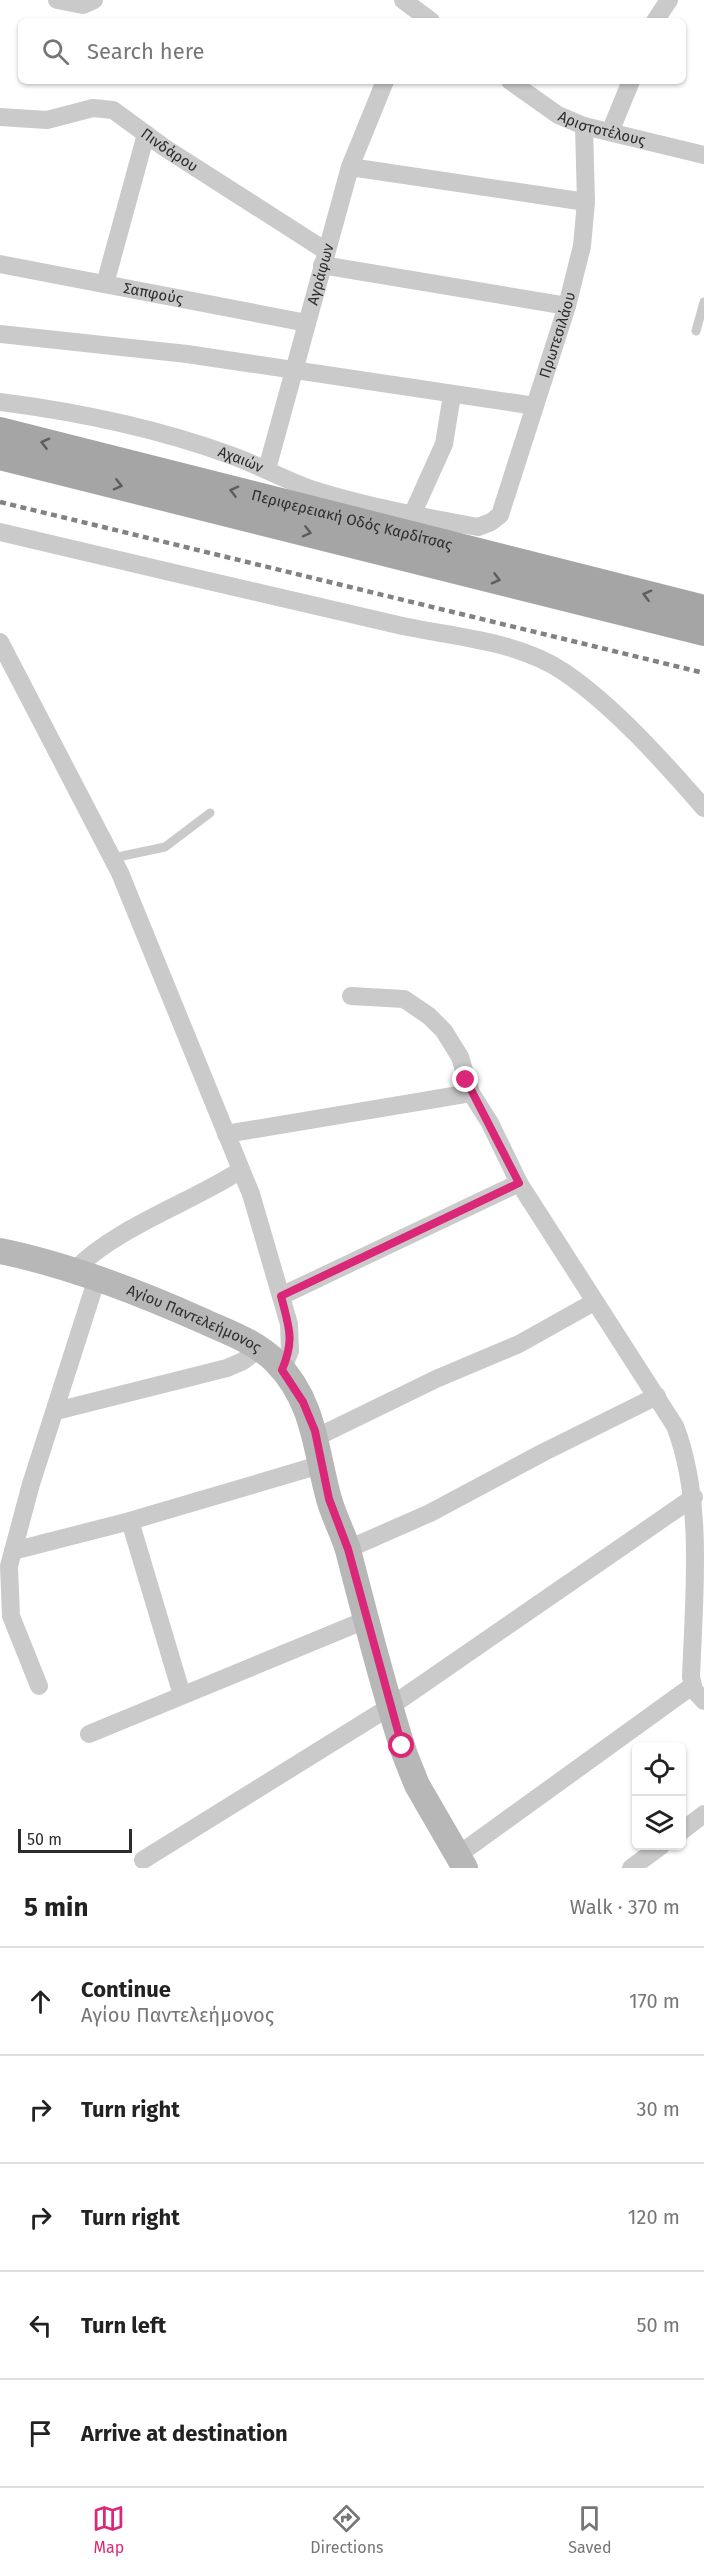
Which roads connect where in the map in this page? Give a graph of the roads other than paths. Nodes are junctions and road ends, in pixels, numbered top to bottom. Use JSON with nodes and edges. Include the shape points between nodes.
{"nodes":[{"id":1,"x":57,"y":0,"type":"edge"},
{"id":2,"x":669,"y":0,"type":"edge"},
{"id":3,"x":94,"y":1,"type":"edge"},
{"id":4,"x":413,"y":8,"type":"edge"},
{"id":5,"x":427,"y":18,"type":"edge"},
{"id":6,"x":657,"y":18,"type":"edge"},
{"id":7,"x":384,"y":84,"type":"edge"},
{"id":8,"x":514,"y":84,"type":"edge"},
{"id":9,"x":630,"y":84,"type":"edge"},
{"id":10,"x":0,"y":117,"type":"edge"},
{"id":11,"x":584,"y":126,"type":"junction"},
{"id":12,"x":610,"y":132,"type":"junction"},
{"id":13,"x":146,"y":134,"type":"junction"},
{"id":14,"x":704,"y":154,"type":"edge"},
{"id":15,"x":350,"y":167,"type":"junction"},
{"id":16,"x":585,"y":202,"type":"junction"},
{"id":17,"x":324,"y":258,"type":"junction"},
{"id":18,"x":0,"y":264,"type":"edge"},
{"id":19,"x":105,"y":284,"type":"junction"},
{"id":20,"x":704,"y":302,"type":"edge"},
{"id":21,"x":567,"y":306,"type":"junction"},
{"id":22,"x":307,"y":323,"type":"junction"},
{"id":23,"x":696,"y":331,"type":"dead end"},
{"id":24,"x":0,"y":334,"type":"edge"},
{"id":25,"x":295,"y":369,"type":"junction"},
{"id":26,"x":452,"y":395,"type":"junction"},
{"id":27,"x":0,"y":402,"type":"edge"},
{"id":28,"x":535,"y":406,"type":"junction"},
{"id":29,"x":0,"y":431,"type":"edge"},
{"id":30,"x":0,"y":456,"type":"edge"},
{"id":31,"x":267,"y":469,"type":"junction"},
{"id":32,"x":412,"y":515,"type":"junction"},
{"id":33,"x":478,"y":527,"type":"joint"},
{"id":34,"x":0,"y":532,"type":"edge"},
{"id":35,"x":704,"y":609,"type":"edge"},
{"id":36,"x":704,"y":632,"type":"edge"},
{"id":37,"x":0,"y":642,"type":"edge"},
{"id":38,"x":704,"y":808,"type":"edge"},
{"id":39,"x":210,"y":813,"type":"dead end"},
{"id":40,"x":113,"y":858,"type":"junction"},
{"id":41,"x":351,"y":996,"type":"dead end"},
{"id":42,"x":471,"y":1093,"type":"junction"},
{"id":43,"x":226,"y":1134,"type":"junction"},
{"id":44,"x":241,"y":1170,"type":"junction"},
{"id":45,"x":519,"y":1183,"type":"junction"},
{"id":46,"x":0,"y":1251,"type":"edge"},
{"id":47,"x":86,"y":1274,"type":"junction"},
{"id":48,"x":281,"y":1296,"type":"junction"},
{"id":49,"x":594,"y":1302,"type":"junction"},
{"id":50,"x":259,"y":1349,"type":"junction"},
{"id":51,"x":282,"y":1370,"type":"junction"},
{"id":52,"x":657,"y":1396,"type":"junction"},
{"id":53,"x":56,"y":1411,"type":"junction"},
{"id":54,"x":317,"y":1437,"type":"junction"},
{"id":55,"x":323,"y":1464,"type":"junction"},
{"id":56,"x":694,"y":1497,"type":"junction"},
{"id":57,"x":130,"y":1521,"type":"junction"},
{"id":58,"x":348,"y":1549,"type":"junction"},
{"id":59,"x":13,"y":1551,"type":"junction"},
{"id":60,"x":368,"y":1619,"type":"junction"},
{"id":61,"x":39,"y":1686,"type":"dead end"},
{"id":62,"x":692,"y":1686,"type":"junction"},
{"id":63,"x":182,"y":1695,"type":"junction"},
{"id":64,"x":704,"y":1701,"type":"edge"},
{"id":65,"x":391,"y":1706,"type":"junction"},
{"id":66,"x":89,"y":1734,"type":"dead end"},
{"id":67,"x":704,"y":1814,"type":"edge"},
{"id":68,"x":686,"y":1827,"type":"edge"},
{"id":69,"x":655,"y":1850,"type":"edge"},
{"id":70,"x":143,"y":1860,"type":"dead end"},
{"id":71,"x":462,"y":1861,"type":"edge"},
{"id":72,"x":631,"y":1868,"type":"edge"}],
"edges":[{"from":1,"to":3,"type":"street","via":[[83,5]]},
{"from":2,"to":6,"type":"street"},
{"from":4,"to":5,"type":"street"},
{"from":7,"to":15,"type":"street","name":"Αγράφων"},
{"from":8,"to":11,"type":"street","name":"Αριστοτέλους","via":[[558,115]]},
{"from":9,"to":12,"type":"street"},
{"from":10,"to":13,"type":"street","name":"Πινδάρου","via":[[47,120],[101,107],[119,113]]},
{"from":11,"to":12,"type":"street","name":"Αριστοτέλους"},
{"from":11,"to":16,"type":"street","name":"Πρωτεσιλάου"},
{"from":12,"to":14,"type":"street","name":"Αριστοτέλους"},
{"from":13,"to":17,"type":"street","name":"Πινδάρου"},
{"from":13,"to":19,"type":"street"},
{"from":15,"to":16,"type":"street"},
{"from":15,"to":17,"type":"street","name":"Αγράφων"},
{"from":16,"to":21,"type":"street","name":"Πρωτεσιλάου","via":[[582,246]]},
{"from":17,"to":21,"type":"street"},
{"from":17,"to":22,"type":"street","name":"Αγράφων"},
{"from":18,"to":19,"type":"street","name":"Σαπφούς"},
{"from":19,"to":22,"type":"street","name":"Σαπφούς"},
{"from":20,"to":23,"type":"lane"},
{"from":21,"to":28,"type":"street","name":"Πρωτεσιλάου"},
{"from":22,"to":25,"type":"street","name":"Αγράφων"},
{"from":24,"to":25,"type":"street"},
{"from":25,"to":26,"type":"street"},
{"from":25,"to":31,"type":"street","name":"Αγράφων"},
{"from":26,"to":28,"type":"street"},
{"from":26,"to":32,"type":"street","via":[[444,444]]},
{"from":27,"to":31,"type":"street","name":"Αχαιών","via":[[122,423]]},
{"from":28,"to":33,"type":"street","name":"Πρωτεσιλάου","via":[[500,515]]},
{"from":35,"to":29,"type":"main road","name":"Περιφερειακή Οδός Καρδίτσας","one_way":true},
{"from":30,"to":36,"type":"main road","name":"Περιφερειακή Οδός Καρδίτσας","one_way":true},
{"from":31,"to":32,"type":"street","name":"Αχαιών","via":[[314,490]]},
{"from":32,"to":33,"type":"street","name":"Αχαιών"},
{"from":34,"to":38,"type":"street","via":[[534,657],[563,672],[588,692]]},
{"from":37,"to":40,"type":"street"},
{"from":39,"to":40,"type":"lane","via":[[165,847]]},
{"from":40,"to":43,"type":"street"},
{"from":41,"to":42,"type":"street","via":[[404,999],[429,1016],[453,1044]]},
{"from":42,"to":43,"type":"street"},
{"from":42,"to":45,"type":"street"},
{"from":43,"to":44,"type":"street"},
{"from":44,"to":47,"type":"street","via":[[109,1242],[87,1258]]},
{"from":44,"to":48,"type":"street"},
{"from":45,"to":48,"type":"street"},
{"from":45,"to":49,"type":"street"},
{"from":46,"to":47,"type":"street","name":"Αγίου Παντελεήμονος"},
{"from":47,"to":50,"type":"street","name":"Αγίου Παντελεήμονος","via":[[229,1332]]},
{"from":47,"to":53,"type":"street"},
{"from":48,"to":51,"type":"street","via":[[291,1343]]},
{"from":49,"to":52,"type":"street"},
{"from":49,"to":54,"type":"street","via":[[519,1344]]},
{"from":50,"to":51,"type":"street","name":"Αγίου Παντελεήμονος"},
{"from":50,"to":53,"type":"street","via":[[227,1368]]},
{"from":51,"to":54,"type":"street","name":"Αγίου Παντελεήμονος","via":[[303,1402]]},
{"from":52,"to":56,"type":"street","via":[[683,1444]]},
{"from":52,"to":58,"type":"street","via":[[430,1513]]},
{"from":53,"to":59,"type":"street"},
{"from":54,"to":55,"type":"street","name":"Αγίου Παντελεήμονος"},
{"from":55,"to":57,"type":"street"},
{"from":55,"to":58,"type":"street","name":"Αγίου Παντελεήμονος","via":[[329,1499]]},
{"from":56,"to":62,"type":"street"},
{"from":56,"to":65,"type":"street"},
{"from":57,"to":59,"type":"street"},
{"from":57,"to":63,"type":"street"},
{"from":58,"to":60,"type":"street","name":"Αγίου Παντελεήμονος"},
{"from":59,"to":61,"type":"street","via":[[9,1582],[11,1616]]},
{"from":60,"to":63,"type":"street"},
{"from":60,"to":65,"type":"street","name":"Αγίου Παντελεήμονος"},
{"from":62,"to":64,"type":"street"},
{"from":62,"to":71,"type":"street"},
{"from":63,"to":66,"type":"street"},
{"from":65,"to":70,"type":"street"},
{"from":65,"to":71,"type":"street","name":"Αγίου Παντελεήμονος","via":[[411,1771]]},
{"from":67,"to":68,"type":"street"},
{"from":69,"to":72,"type":"street"}]}
